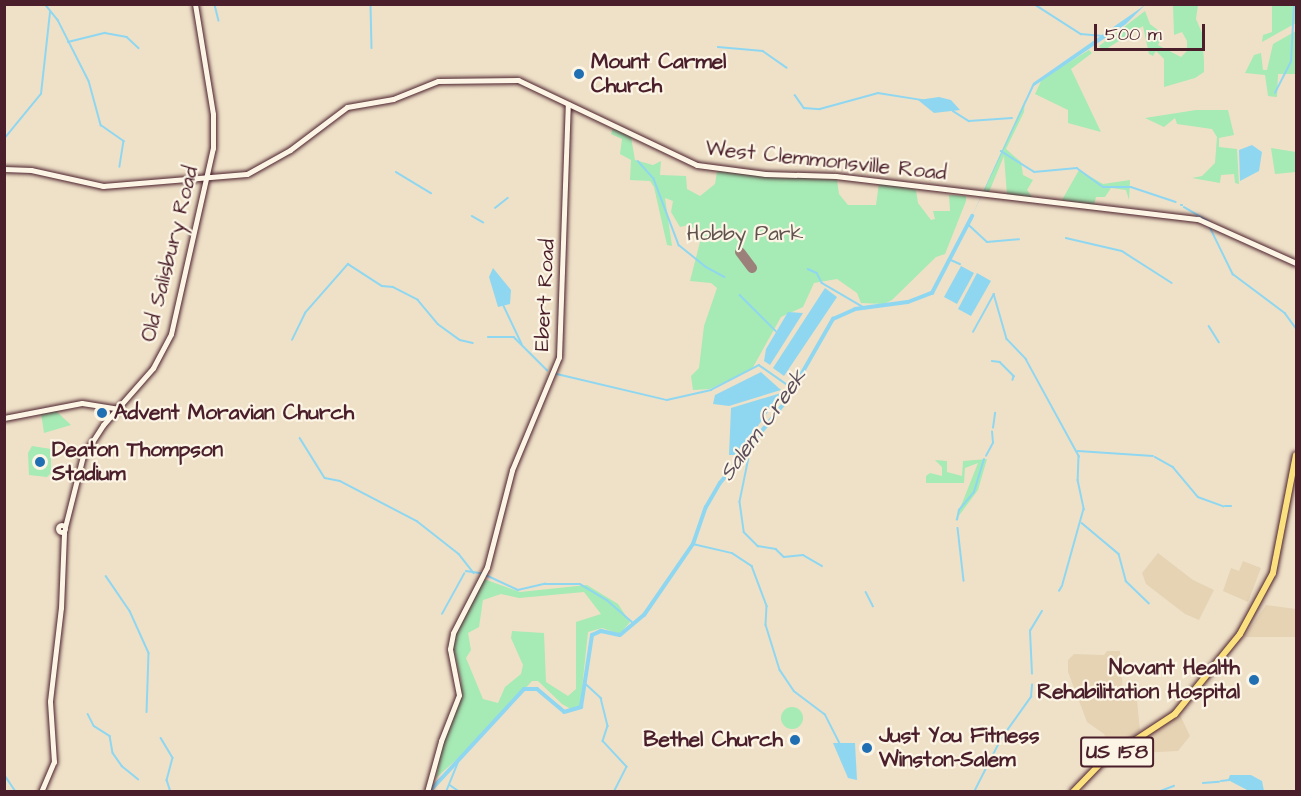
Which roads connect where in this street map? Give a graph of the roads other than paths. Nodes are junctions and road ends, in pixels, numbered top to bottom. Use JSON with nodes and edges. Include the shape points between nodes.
{"nodes":[{"id":1,"x":195,"y":4,"type":"edge"},
{"id":2,"x":568,"y":104,"type":"junction"},
{"id":3,"x":4,"y":170,"type":"edge"},
{"id":4,"x":206,"y":176,"type":"junction"},
{"id":5,"x":1296,"y":263,"type":"edge"},
{"id":6,"x":118,"y":409,"type":"junction"},
{"id":7,"x":4,"y":418,"type":"edge"},
{"id":8,"x":1296,"y":455,"type":"edge"},
{"id":9,"x":427,"y":790,"type":"edge"},
{"id":10,"x":41,"y":792,"type":"edge"},
{"id":11,"x":1073,"y":792,"type":"edge"}],
"edges":[{"from":1,"to":4,"type":"main road","name":"Old Salisbury Road","via":[[214,126]]},
{"from":2,"to":4,"type":"main road","name":"West Clemmonsville Road","via":[[522,81],[438,81],[398,98],[343,108],[290,150],[252,172]]},
{"from":2,"to":5,"type":"main road","name":"West Clemmonsville Road","via":[[697,165],[765,174],[836,176],[1198,219]]},
{"from":2,"to":9,"type":"main road","name":"Ebert Road","via":[[559,357],[512,471],[480,581],[452,638],[450,649],[459,695],[441,739]]},
{"from":3,"to":4,"type":"main road","name":"West Clemmonsville Road","via":[[31,170],[103,186]]},
{"from":4,"to":6,"type":"main road","name":"Old Salisbury Road","via":[[171,334],[153,368]]},
{"from":6,"to":7,"type":"main road","via":[[82,403]]},
{"from":6,"to":10,"type":"main road","name":"Old Salisbury Road","via":[[83,456],[64,529],[62,608],[50,701],[55,744],[53,768]]},
{"from":8,"to":11,"type":"main road","number":"US 158","via":[[1273,573],[1240,634],[1180,710],[1102,762]]}]}
